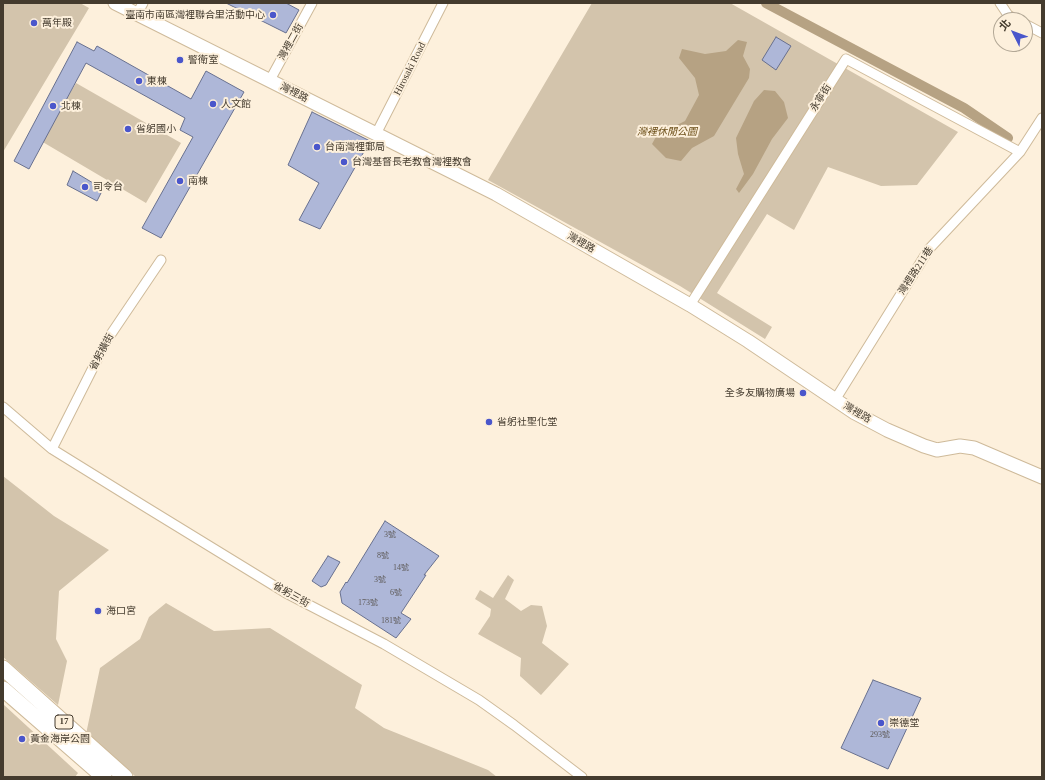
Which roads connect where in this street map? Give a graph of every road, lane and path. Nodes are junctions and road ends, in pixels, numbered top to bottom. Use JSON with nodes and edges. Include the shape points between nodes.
{"nodes":[{"id":1,"x":115,"y":3,"type":"edge"},
{"id":2,"x":312,"y":3,"type":"edge"},
{"id":3,"x":443,"y":3,"type":"edge"},
{"id":4,"x":1000,"y":3,"type":"edge"},
{"id":5,"x":140,"y":8,"type":"edge"},
{"id":6,"x":1006,"y":12,"type":"edge"},
{"id":7,"x":1033,"y":28,"type":"edge"},
{"id":8,"x":1042,"y":33,"type":"edge"},
{"id":9,"x":270,"y":80,"type":"junction"},
{"id":10,"x":1042,"y":118,"type":"edge"},
{"id":11,"x":376,"y":134,"type":"junction"},
{"id":12,"x":1020,"y":152,"type":"junction"},
{"id":13,"x":161,"y":260,"type":"dead end"},
{"id":14,"x":690,"y":305,"type":"junction"},
{"id":15,"x":835,"y":400,"type":"junction"},
{"id":16,"x":3,"y":407,"type":"edge"},
{"id":17,"x":52,"y":449,"type":"junction"},
{"id":18,"x":1042,"y":477,"type":"edge"},
{"id":19,"x":3,"y":668,"type":"edge"},
{"id":20,"x":3,"y":689,"type":"edge"},
{"id":21,"x":104,"y":777,"type":"edge"},
{"id":22,"x":125,"y":777,"type":"edge"},
{"id":23,"x":582,"y":777,"type":"edge"}],
"edges":[{"from":1,"to":5,"type":"street","name":"灣裡路"},
{"from":2,"to":9,"type":"street","name":"灣裡二街"},
{"from":3,"to":11,"type":"street","name":"Hirosaki Road"},
{"from":4,"to":6,"type":"street"},
{"from":5,"to":9,"type":"street","name":"灣裡路"},
{"from":7,"to":8,"type":"street"},
{"from":9,"to":11,"type":"street","name":"灣裡路"},
{"from":10,"to":12,"type":"street","name":"灣裡路211巷"},
{"from":11,"to":14,"type":"street","name":"灣裡路","via":[[496,194]]},
{"from":12,"to":14,"type":"street","name":"永寧街","via":[[846,58]]},
{"from":12,"to":15,"type":"street","name":"灣裡路211巷","via":[[930,249]]},
{"from":13,"to":17,"type":"street","name":"省躬橫街","via":[[107,340]]},
{"from":14,"to":15,"type":"street","name":"灣裡路"},
{"from":15,"to":18,"type":"street","name":"灣裡路","via":[[887,430],[924,446],[937,450],[960,446],[974,448]]},
{"from":16,"to":17,"type":"street","name":"省躬三街"},
{"from":17,"to":23,"type":"street","name":"省躬三街","via":[[286,592],[384,644],[479,700]]},
{"from":19,"to":22,"type":"main road","number":"17"},
{"from":20,"to":21,"type":"main road","number":"17"}]}
